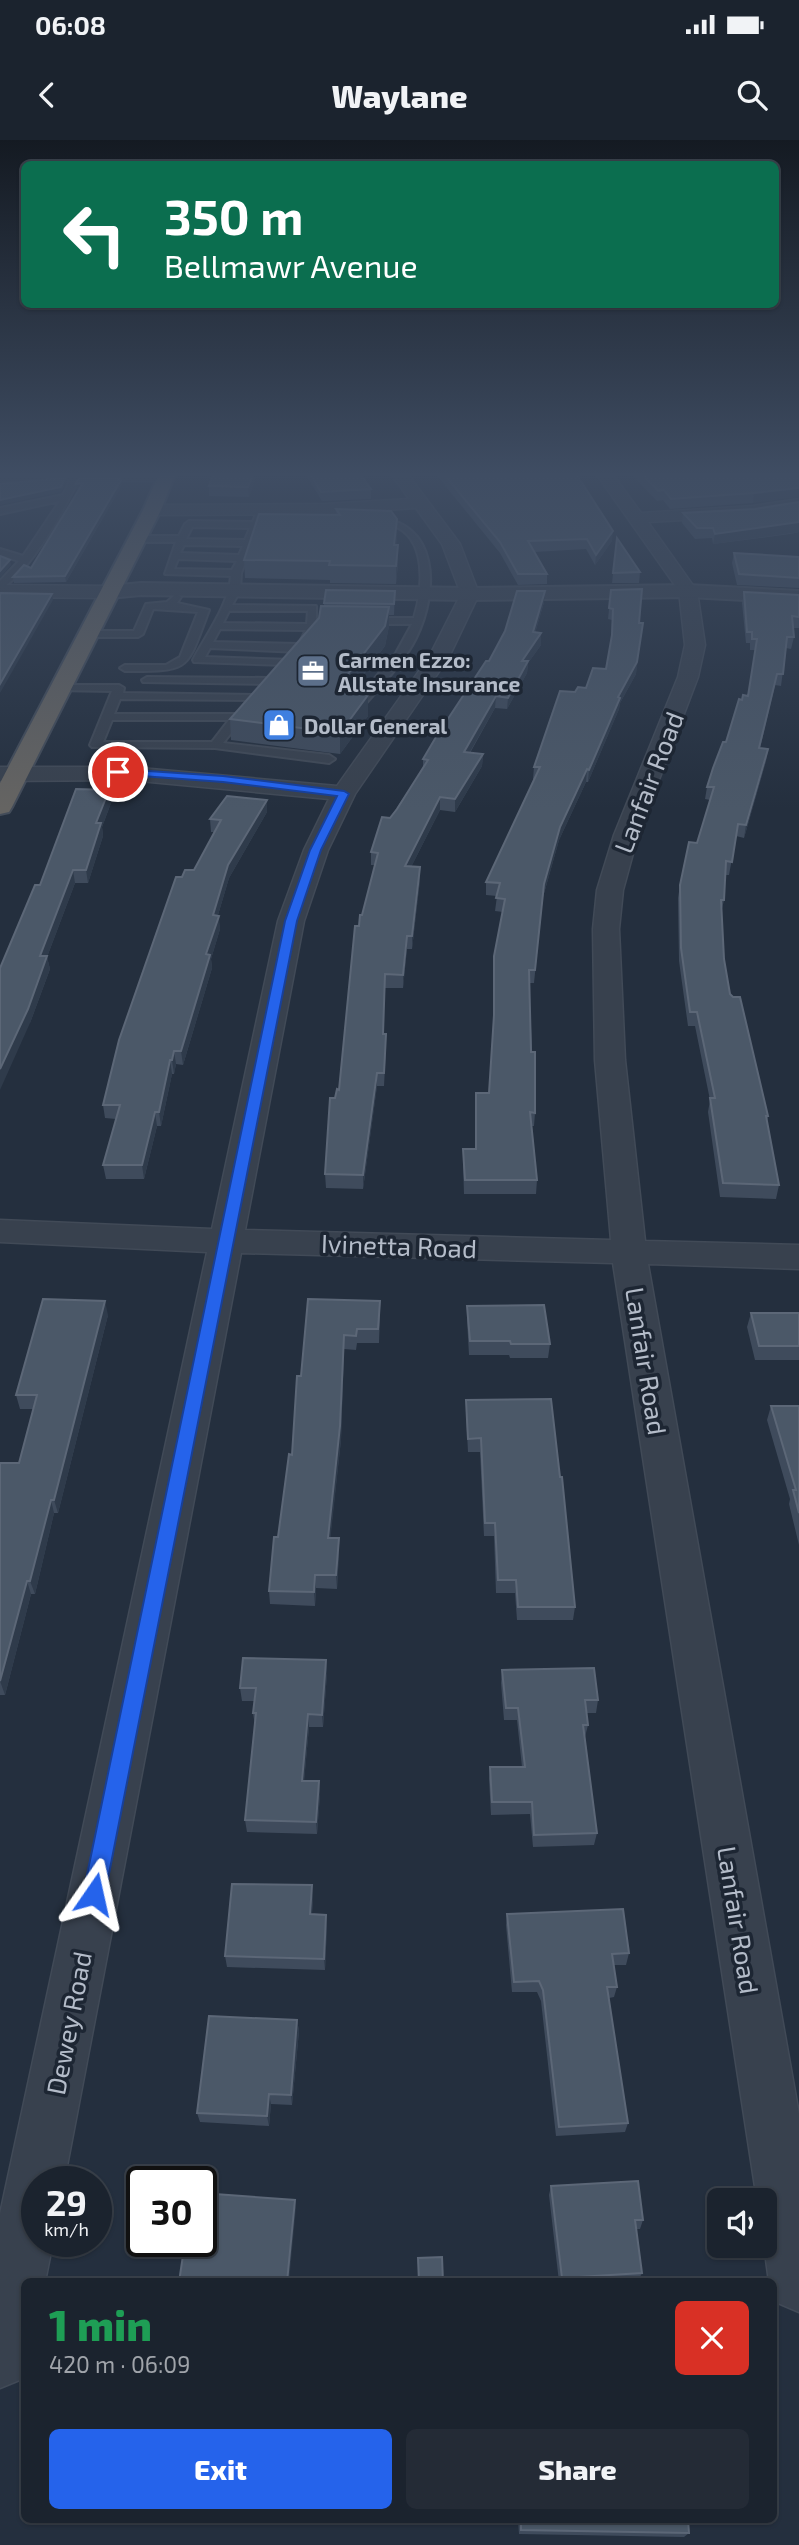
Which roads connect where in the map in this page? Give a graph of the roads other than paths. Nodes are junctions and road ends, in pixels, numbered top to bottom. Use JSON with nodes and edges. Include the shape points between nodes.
{"nodes":[{"id":1,"x":113,"y":584,"type":"edge"},
{"id":2,"x":209,"y":584,"type":"edge"},
{"id":3,"x":234,"y":584,"type":"edge"},
{"id":4,"x":426,"y":584,"type":"edge"},
{"id":5,"x":466,"y":584,"type":"edge"},
{"id":6,"x":683,"y":584,"type":"edge"},
{"id":7,"x":0,"y":590,"type":"edge"},
{"id":8,"x":232,"y":591,"type":"junction"},
{"id":9,"x":109,"y":592,"type":"junction"},
{"id":10,"x":688,"y":592,"type":"junction"},
{"id":11,"x":426,"y":594,"type":"junction"},
{"id":12,"x":470,"y":594,"type":"junction"},
{"id":13,"x":799,"y":597,"type":"edge"},
{"id":14,"x":175,"y":598,"type":"junction"},
{"id":15,"x":325,"y":620,"type":"edge"},
{"id":16,"x":351,"y":621,"type":"edge"},
{"id":17,"x":416,"y":621,"type":"junction"},
{"id":18,"x":312,"y":623,"type":"junction"},
{"id":19,"x":219,"y":626,"type":"junction"},
{"id":20,"x":86,"y":634,"type":"junction"},
{"id":21,"x":138,"y":634,"type":"junction"},
{"id":22,"x":133,"y":645,"type":"dead end"},
{"id":23,"x":205,"y":645,"type":"junction"},
{"id":24,"x":301,"y":647,"type":"junction"},
{"id":25,"x":198,"y":660,"type":"junction"},
{"id":26,"x":288,"y":662,"type":"junction"},
{"id":27,"x":190,"y":680,"type":"junction"},
{"id":28,"x":271,"y":681,"type":"junction"},
{"id":29,"x":59,"y":688,"type":"junction"},
{"id":30,"x":119,"y":688,"type":"junction"},
{"id":31,"x":257,"y":697,"type":"junction"},
{"id":32,"x":363,"y":700,"type":"edge"},
{"id":33,"x":107,"y":718,"type":"junction"},
{"id":34,"x":238,"y":718,"type":"junction"},
{"id":35,"x":215,"y":745,"type":"junction"},
{"id":36,"x":329,"y":759,"type":"edge"},
{"id":37,"x":9,"y":773,"type":"edge"},
{"id":38,"x":344,"y":794,"type":"junction"},
{"id":39,"x":0,"y":807,"type":"edge"},
{"id":40,"x":0,"y":1231,"type":"edge"},
{"id":41,"x":227,"y":1241,"type":"junction"},
{"id":42,"x":629,"y":1252,"type":"junction"},
{"id":43,"x":799,"y":1257,"type":"edge"},
{"id":44,"x":799,"y":2282,"type":"edge"},
{"id":45,"x":0,"y":2357,"type":"edge"}],
"edges":[{"from":1,"to":9,"type":"highway"},
{"from":2,"to":8,"type":"lane"},
{"from":3,"to":8,"type":"lane"},
{"from":4,"to":11,"type":"lane"},
{"from":5,"to":12,"type":"street"},
{"from":6,"to":10,"type":"street","name":"Lanfair Road"},
{"from":7,"to":9,"type":"street"},
{"from":8,"to":11,"type":"street"},
{"from":8,"to":14,"type":"street"},
{"from":8,"to":18,"type":"lane","via":[[313,608]]},
{"from":8,"to":19,"type":"lane"},
{"from":9,"to":14,"type":"street"},
{"from":9,"to":20,"type":"highway"},
{"from":10,"to":12,"type":"street"},
{"from":10,"to":13,"type":"street"},
{"from":10,"to":42,"type":"street","name":"Lanfair Road","via":[[695,645],[688,677],[626,835],[610,890],[606,929],[610,1060]]},
{"from":11,"to":12,"type":"street"},
{"from":11,"to":17,"type":"lane"},
{"from":12,"to":38,"type":"street","name":"Dewey Road","via":[[439,657]]},
{"from":14,"to":21,"type":"lane","via":[[149,606]]},
{"from":14,"to":30,"type":"lane","via":[[204,610],[185,659],[168,668],[127,662]]},
{"from":15,"to":18,"type":"lane"},
{"from":16,"to":17,"type":"lane"},
{"from":17,"to":32,"type":"lane","via":[[410,639]]},
{"from":18,"to":19,"type":"lane"},
{"from":18,"to":24,"type":"lane"},
{"from":19,"to":23,"type":"lane"},
{"from":20,"to":21,"type":"lane"},
{"from":20,"to":29,"type":"highway"},
{"from":21,"to":22,"type":"lane"},
{"from":23,"to":24,"type":"lane"},
{"from":23,"to":25,"type":"lane"},
{"from":24,"to":26,"type":"lane"},
{"from":25,"to":26,"type":"lane"},
{"from":25,"to":27,"type":"lane"},
{"from":26,"to":28,"type":"lane"},
{"from":27,"to":28,"type":"lane"},
{"from":27,"to":30,"type":"lane"},
{"from":28,"to":31,"type":"lane"},
{"from":29,"to":30,"type":"lane"},
{"from":29,"to":37,"type":"highway"},
{"from":30,"to":31,"type":"lane"},
{"from":30,"to":33,"type":"lane"},
{"from":31,"to":34,"type":"lane"},
{"from":33,"to":34,"type":"lane"},
{"from":33,"to":35,"type":"lane","via":[[96,745]]},
{"from":34,"to":35,"type":"lane"},
{"from":35,"to":36,"type":"lane"},
{"from":37,"to":38,"type":"street","via":[[146,773]]},
{"from":37,"to":39,"type":"highway"},
{"from":38,"to":41,"type":"street","name":"Dewey Road","via":[[316,850],[291,921]]},
{"from":40,"to":41,"type":"street","name":"Ivinetta Road"},
{"from":41,"to":42,"type":"street","name":"Ivinetta Road"},
{"from":41,"to":45,"type":"street","name":"Dewey Road"},
{"from":42,"to":43,"type":"street","name":"Ivinetta Road"},
{"from":42,"to":44,"type":"street","name":"Lanfair Road"}]}
